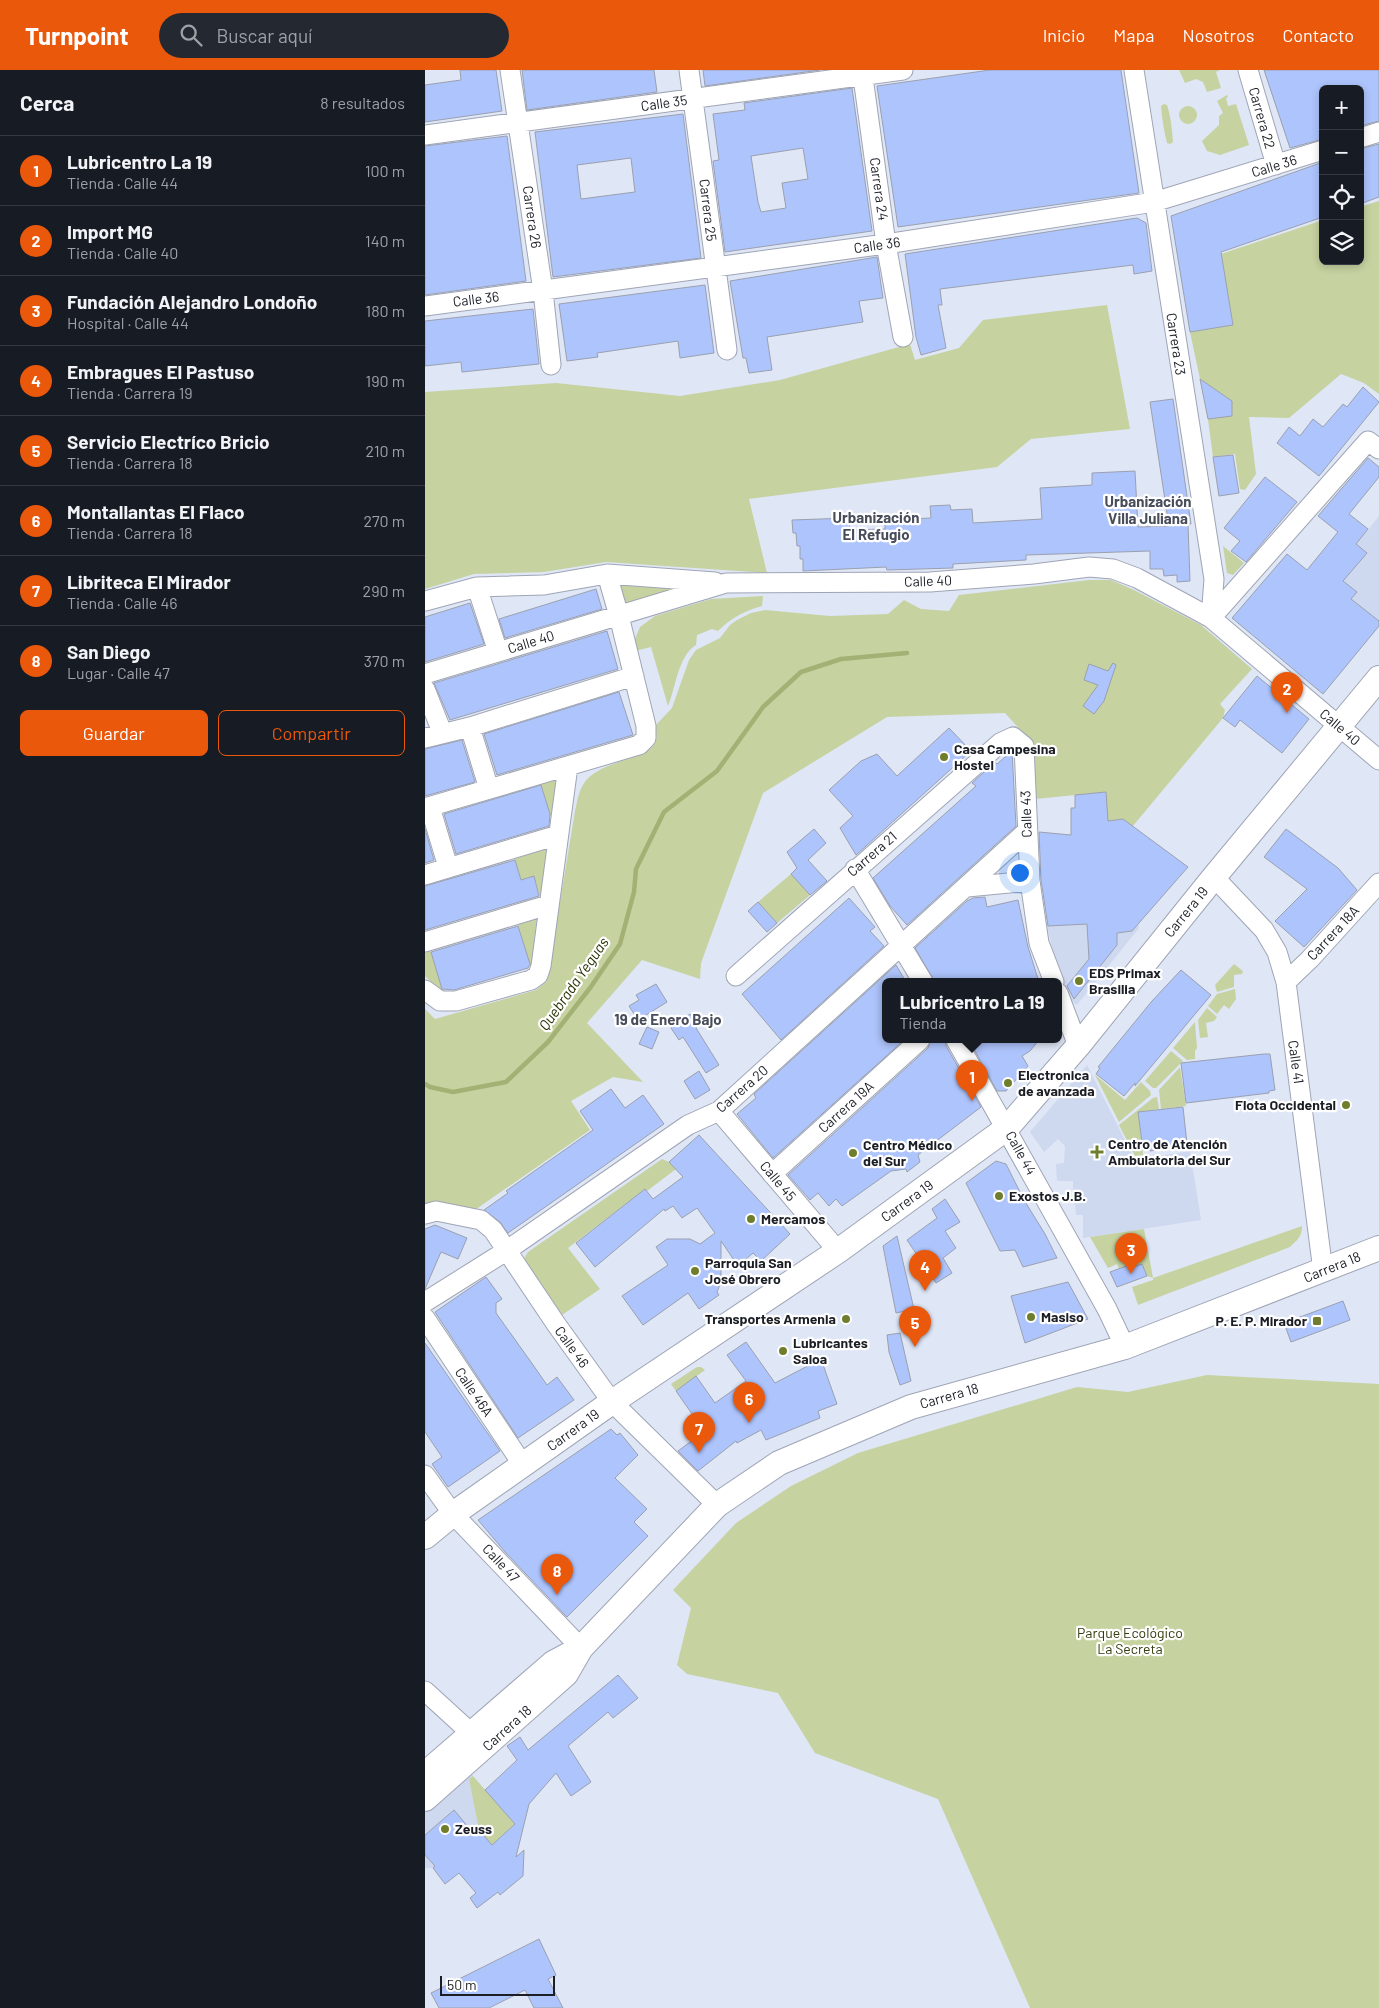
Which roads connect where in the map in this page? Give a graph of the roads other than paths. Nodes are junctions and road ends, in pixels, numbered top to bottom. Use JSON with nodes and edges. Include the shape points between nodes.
{"nodes":[{"id":1,"x":510,"y":70,"type":"edge"},
{"id":2,"x":689,"y":70,"type":"edge"},
{"id":3,"x":903,"y":70,"type":"edge"},
{"id":4,"x":1134,"y":70,"type":"edge"},
{"id":5,"x":1248,"y":70,"type":"edge"},
{"id":6,"x":863,"y":72,"type":"edge"},
{"id":7,"x":693,"y":99,"type":"junction"},
{"id":8,"x":518,"y":123,"type":"junction"},
{"id":9,"x":1379,"y":132,"type":"edge"},
{"id":10,"x":425,"y":135,"type":"edge"},
{"id":11,"x":1364,"y":137,"type":"edge"},
{"id":12,"x":1319,"y":151,"type":"edge"},
{"id":13,"x":1275,"y":166,"type":"junction"},
{"id":14,"x":1154,"y":202,"type":"junction"},
{"id":15,"x":886,"y":244,"type":"junction"},
{"id":16,"x":715,"y":267,"type":"junction"},
{"id":17,"x":543,"y":291,"type":"junction"},
{"id":18,"x":425,"y":306,"type":"edge"},
{"id":19,"x":903,"y":337,"type":"dead end"},
{"id":20,"x":727,"y":350,"type":"dead end"},
{"id":21,"x":551,"y":365,"type":"dead end"},
{"id":22,"x":1374,"y":445,"type":"edge"},
{"id":23,"x":607,"y":574,"type":"junction"},
{"id":24,"x":726,"y":583,"type":"junction"},
{"id":25,"x":477,"y":587,"type":"junction"},
{"id":26,"x":425,"y":601,"type":"edge"},
{"id":27,"x":619,"y":616,"type":"junction"},
{"id":28,"x":1211,"y":618,"type":"junction"},
{"id":29,"x":498,"y":652,"type":"junction"},
{"id":30,"x":425,"y":674,"type":"edge"},
{"id":31,"x":634,"y":676,"type":"junction"},
{"id":32,"x":1379,"y":678,"type":"edge"},
{"id":33,"x":425,"y":689,"type":"edge"},
{"id":34,"x":1339,"y":726,"type":"junction"},
{"id":35,"x":470,"y":727,"type":"junction"},
{"id":36,"x":433,"y":735,"type":"edge"},
{"id":37,"x":1013,"y":738,"type":"joint"},
{"id":38,"x":1379,"y":760,"type":"edge"},
{"id":39,"x":568,"y":766,"type":"junction"},
{"id":40,"x":489,"y":789,"type":"junction"},
{"id":41,"x":427,"y":807,"type":"edge"},
{"id":42,"x":1026,"y":832,"type":"junction"},
{"id":43,"x":558,"y":834,"type":"junction"},
{"id":44,"x":448,"y":868,"type":"junction"},
{"id":45,"x":855,"y":870,"type":"junction"},
{"id":46,"x":425,"y":875,"type":"edge"},
{"id":47,"x":1214,"y":877,"type":"junction"},
{"id":48,"x":1029,"y":881,"type":"junction"},
{"id":49,"x":1379,"y":883,"type":"edge"},
{"id":50,"x":967,"y":887,"type":"junction"},
{"id":51,"x":548,"y":905,"type":"junction"},
{"id":52,"x":425,"y":942,"type":"edge"},
{"id":53,"x":901,"y":945,"type":"junction"},
{"id":54,"x":736,"y":976,"type":"dead end"},
{"id":55,"x":921,"y":978,"type":"edge"},
{"id":56,"x":1052,"y":978,"type":"edge"},
{"id":57,"x":1286,"y":982,"type":"junction"},
{"id":58,"x":425,"y":990,"type":"edge"},
{"id":59,"x":1062,"y":1003,"type":"edge"},
{"id":60,"x":917,"y":1043,"type":"edge"},
{"id":61,"x":958,"y":1043,"type":"edge"},
{"id":62,"x":1079,"y":1046,"type":"junction"},
{"id":63,"x":719,"y":1111,"type":"junction"},
{"id":64,"x":1007,"y":1128,"type":"junction"},
{"id":65,"x":772,"y":1174,"type":"junction"},
{"id":66,"x":425,"y":1214,"type":"edge"},
{"id":67,"x":1379,"y":1248,"type":"edge"},
{"id":68,"x":506,"y":1251,"type":"junction"},
{"id":69,"x":838,"y":1251,"type":"junction"},
{"id":70,"x":1323,"y":1271,"type":"junction"},
{"id":71,"x":425,"y":1302,"type":"edge"},
{"id":72,"x":425,"y":1318,"type":"edge"},
{"id":73,"x":1125,"y":1347,"type":"junction"},
{"id":74,"x":612,"y":1402,"type":"junction"},
{"id":75,"x":523,"y":1465,"type":"junction"},
{"id":76,"x":425,"y":1475,"type":"edge"},
{"id":77,"x":717,"y":1505,"type":"junction"},
{"id":78,"x":453,"y":1514,"type":"junction"},
{"id":79,"x":425,"y":1538,"type":"edge"},
{"id":80,"x":581,"y":1648,"type":"junction"},
{"id":81,"x":425,"y":1691,"type":"edge"},
{"id":82,"x":471,"y":1733,"type":"junction"},
{"id":83,"x":425,"y":1774,"type":"edge"},
{"id":84,"x":425,"y":1799,"type":"edge"}],
"edges":[{"from":1,"to":8,"type":"street","name":"Carrera 26"},
{"from":2,"to":7,"type":"street","name":"Carrera 25"},
{"from":3,"to":6,"type":"street","name":"Calle 35"},
{"from":4,"to":14,"type":"street","name":"Carrera 23"},
{"from":5,"to":13,"type":"street","name":"Carrera 22"},
{"from":6,"to":7,"type":"street","name":"Calle 35"},
{"from":6,"to":15,"type":"street","name":"Carrera 24"},
{"from":7,"to":8,"type":"street","name":"Calle 35"},
{"from":7,"to":16,"type":"street","name":"Carrera 25"},
{"from":8,"to":10,"type":"street","name":"Calle 35"},
{"from":8,"to":17,"type":"street","name":"Carrera 26"},
{"from":9,"to":11,"type":"street"},
{"from":12,"to":13,"type":"street","name":"Calle 36"},
{"from":13,"to":14,"type":"street","name":"Calle 36"},
{"from":14,"to":15,"type":"street","name":"Calle 36"},
{"from":14,"to":28,"type":"street","name":"Carrera 23","via":[[1214,579]]},
{"from":15,"to":16,"type":"street","name":"Calle 36"},
{"from":15,"to":19,"type":"street","name":"Carrera 24"},
{"from":16,"to":17,"type":"street","name":"Calle 36"},
{"from":16,"to":20,"type":"street","name":"Carrera 25"},
{"from":17,"to":18,"type":"street","name":"Calle 36"},
{"from":17,"to":21,"type":"street","name":"Carrera 26"},
{"from":22,"to":28,"type":"street"},
{"from":23,"to":24,"type":"street"},
{"from":23,"to":25,"type":"street","via":[[544,584]]},
{"from":23,"to":27,"type":"street"},
{"from":24,"to":27,"type":"street","name":"Calle 40"},
{"from":24,"to":28,"type":"street","name":"Calle 40","via":[[930,582],[1089,567],[1113,569],[1137,578]]},
{"from":25,"to":26,"type":"street"},
{"from":25,"to":29,"type":"street"},
{"from":27,"to":29,"type":"street","name":"Calle 40"},
{"from":27,"to":31,"type":"street"},
{"from":28,"to":34,"type":"street","name":"Calle 40"},
{"from":29,"to":30,"type":"street","name":"Calle 40"},
{"from":31,"to":35,"type":"street"},
{"from":31,"to":39,"type":"street","via":[[646,738],[639,745]]},
{"from":32,"to":34,"type":"main road","name":"Carrera 19"},
{"from":33,"to":36,"type":"street"},
{"from":34,"to":38,"type":"street","name":"Calle 40"},
{"from":34,"to":47,"type":"main road","name":"Carrera 19"},
{"from":35,"to":36,"type":"street"},
{"from":35,"to":40,"type":"street"},
{"from":37,"to":42,"type":"street","name":"Calle 43","via":[[1024,746]]},
{"from":37,"to":45,"type":"street","name":"Carrera 21","via":[[999,743]]},
{"from":39,"to":40,"type":"street"},
{"from":39,"to":43,"type":"street"},
{"from":40,"to":41,"type":"street"},
{"from":41,"to":44,"type":"street"},
{"from":42,"to":48,"type":"street","name":"Calle 43"},
{"from":42,"to":50,"type":"street","name":"Carrera 20"},
{"from":43,"to":44,"type":"street"},
{"from":43,"to":51,"type":"street"},
{"from":44,"to":46,"type":"street"},
{"from":45,"to":53,"type":"street"},
{"from":45,"to":54,"type":"street","name":"Carrera 21"},
{"from":47,"to":57,"type":"street","name":"Calle 41","via":[[1264,930],[1277,952]]},
{"from":47,"to":62,"type":"main road","name":"Carrera 19"},
{"from":48,"to":50,"type":"street"},
{"from":48,"to":56,"type":"street","name":"Calle 43","via":[[1039,943]]},
{"from":49,"to":57,"type":"street","name":"Carrera 18A"},
{"from":50,"to":53,"type":"street","name":"Carrera 20"},
{"from":51,"to":52,"type":"street"},
{"from":51,"to":58,"type":"street","via":[[541,966],[538,975],[531,980],[456,1001],[440,1001]]},
{"from":53,"to":55,"type":"street"},
{"from":53,"to":63,"type":"street","name":"Carrera 20"},
{"from":57,"to":70,"type":"street","name":"Calle 41"},
{"from":59,"to":62,"type":"street"},
{"from":60,"to":65,"type":"street","name":"Carrera 19A"},
{"from":61,"to":64,"type":"street","name":"Calle 44"},
{"from":62,"to":64,"type":"main road","name":"Carrera 19"},
{"from":63,"to":65,"type":"street","name":"Calle 45"},
{"from":63,"to":68,"type":"street","name":"Carrera 20","via":[[688,1125]]},
{"from":64,"to":69,"type":"main road","name":"Carrera 19"},
{"from":64,"to":73,"type":"street","name":"Calle 44"},
{"from":65,"to":69,"type":"street","name":"Calle 45"},
{"from":66,"to":68,"type":"street","name":"Calle 46","via":[[436,1211],[481,1220],[493,1230]]},
{"from":67,"to":70,"type":"main road","name":"Carrera 18"},
{"from":68,"to":71,"type":"street","name":"Carrera 20"},
{"from":68,"to":74,"type":"street","name":"Calle 46"},
{"from":69,"to":74,"type":"main road","name":"Carrera 19"},
{"from":70,"to":73,"type":"main road","name":"Carrera 18"},
{"from":72,"to":75,"type":"street","name":"Calle 46A"},
{"from":73,"to":77,"type":"main road","name":"Carrera 18","via":[[911,1407],[779,1464]]},
{"from":74,"to":75,"type":"main road","name":"Carrera 19"},
{"from":74,"to":77,"type":"street","name":"Calle 46"},
{"from":75,"to":78,"type":"main road","name":"Carrera 19"},
{"from":76,"to":78,"type":"street","name":"Calle 47"},
{"from":77,"to":80,"type":"main road","name":"Carrera 18"},
{"from":78,"to":79,"type":"main road","name":"Carrera 19"},
{"from":78,"to":80,"type":"street","name":"Calle 47"},
{"from":80,"to":82,"type":"main road","name":"Carrera 18","via":[[553,1663]]},
{"from":80,"to":84,"type":"main road","name":"Carrera 18","via":[[566,1674]]},
{"from":81,"to":82,"type":"street"},
{"from":82,"to":83,"type":"main road","name":"Carrera 18"}]}
